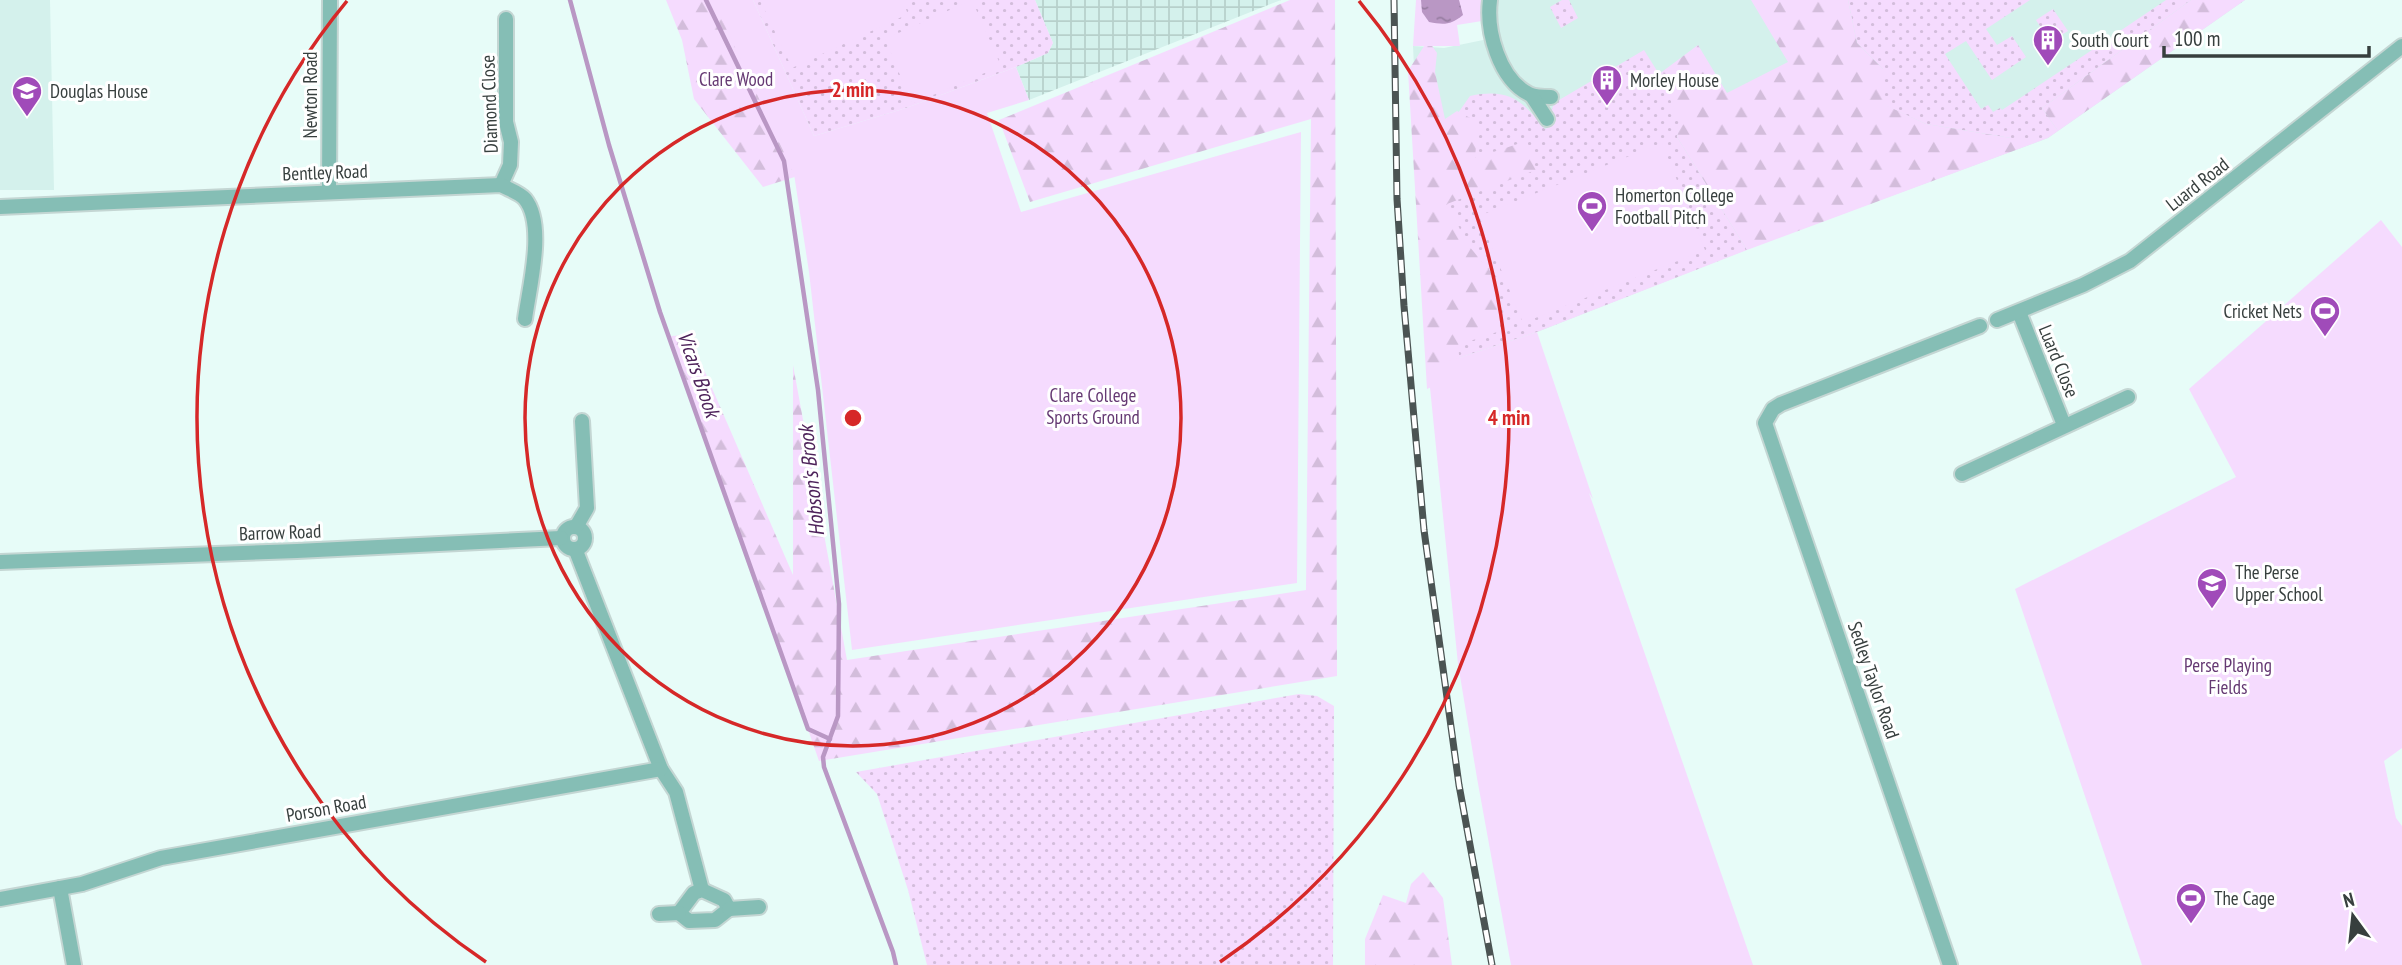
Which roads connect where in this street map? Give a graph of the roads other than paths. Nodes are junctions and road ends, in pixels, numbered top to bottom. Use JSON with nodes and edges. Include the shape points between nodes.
{"nodes":[{"id":1,"x":330,"y":0,"type":"edge"},
{"id":2,"x":1490,"y":0,"type":"edge"},
{"id":3,"x":506,"y":19,"type":"dead end"},
{"id":4,"x":2402,"y":46,"type":"edge"},
{"id":5,"x":1532,"y":96,"type":"junction"},
{"id":6,"x":1551,"y":97,"type":"dead end"},
{"id":7,"x":1547,"y":119,"type":"dead end"},
{"id":8,"x":501,"y":185,"type":"junction"},
{"id":9,"x":329,"y":191,"type":"junction"},
{"id":10,"x":0,"y":207,"type":"edge"},
{"id":11,"x":2019,"y":312,"type":"junction"},
{"id":12,"x":525,"y":319,"type":"dead end"},
{"id":13,"x":1997,"y":320,"type":"dead end"},
{"id":14,"x":1980,"y":326,"type":"dead end"},
{"id":15,"x":2128,"y":397,"type":"dead end"},
{"id":16,"x":582,"y":421,"type":"dead end"},
{"id":17,"x":2064,"y":425,"type":"junction"},
{"id":18,"x":1962,"y":474,"type":"dead end"},
{"id":19,"x":576,"y":527,"type":"junction"},
{"id":20,"x":561,"y":538,"type":"junction"},
{"id":21,"x":576,"y":551,"type":"junction"},
{"id":22,"x":0,"y":562,"type":"edge"},
{"id":23,"x":661,"y":769,"type":"junction"},
{"id":24,"x":60,"y":888,"type":"junction"},
{"id":25,"x":702,"y":890,"type":"junction"},
{"id":26,"x":0,"y":899,"type":"edge"},
{"id":27,"x":758,"y":907,"type":"dead end"},
{"id":28,"x":729,"y":909,"type":"junction"},
{"id":29,"x":679,"y":912,"type":"junction"},
{"id":30,"x":659,"y":914,"type":"dead end"},
{"id":31,"x":74,"y":965,"type":"edge"},
{"id":32,"x":1950,"y":965,"type":"edge"}],
"edges":[{"from":1,"to":9,"type":"street","name":"Newton Road"},
{"from":2,"to":5,"type":"street","via":[[1493,42],[1508,75]]},
{"from":3,"to":8,"type":"street","name":"Diamond Close","via":[[506,122],[511,142],[510,165]]},
{"from":4,"to":11,"type":"street","name":"Luard Road","via":[[2130,261]]},
{"from":5,"to":6,"type":"street"},
{"from":5,"to":7,"type":"street"},
{"from":8,"to":9,"type":"street","name":"Bentley Road"},
{"from":8,"to":12,"type":"street","via":[[524,197],[536,233]]},
{"from":9,"to":10,"type":"street","name":"Bentley Road"},
{"from":11,"to":13,"type":"street","name":"Luard Road"},
{"from":11,"to":17,"type":"street","name":"Luard Close"},
{"from":14,"to":32,"type":"street","name":"Sedley Taylor Road","via":[[1773,409],[1766,417],[1766,430]]},
{"from":15,"to":17,"type":"street","name":"Luard Close"},
{"from":16,"to":19,"type":"street","via":[[587,508]]},
{"from":17,"to":18,"type":"street","name":"Luard Close"},
{"from":19,"to":20,"type":"street"},
{"from":19,"to":21,"type":"street","via":[[585,537]]},
{"from":20,"to":21,"type":"street"},
{"from":20,"to":22,"type":"street","name":"Barrow Road"},
{"from":21,"to":23,"type":"street"},
{"from":23,"to":24,"type":"street","name":"Porson Road","via":[[161,858]]},
{"from":23,"to":25,"type":"street","via":[[676,792]]},
{"from":24,"to":26,"type":"street","name":"Porson Road"},
{"from":24,"to":31,"type":"street"},
{"from":25,"to":28,"type":"street","via":[[724,900]]},
{"from":25,"to":29,"type":"street"},
{"from":27,"to":28,"type":"street"},
{"from":28,"to":29,"type":"street","via":[[721,918],[703,922],[689,921]]},
{"from":29,"to":30,"type":"street"}]}
